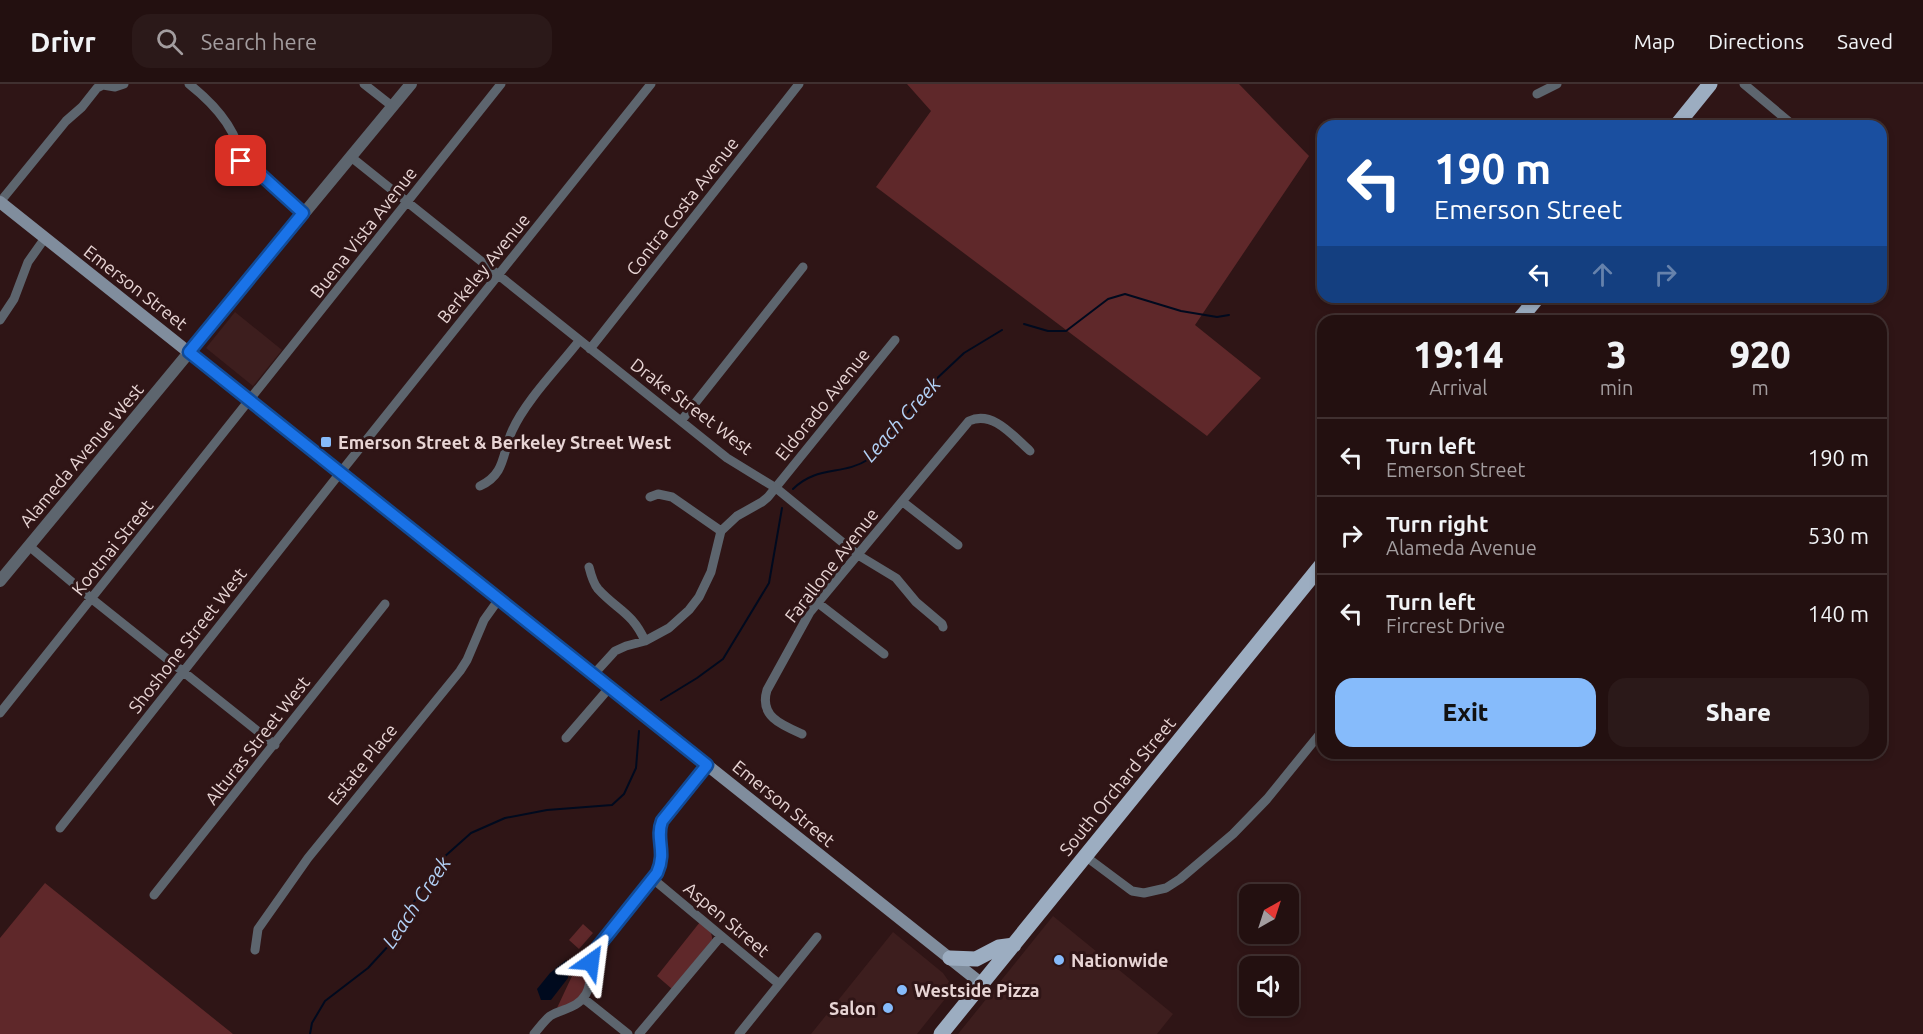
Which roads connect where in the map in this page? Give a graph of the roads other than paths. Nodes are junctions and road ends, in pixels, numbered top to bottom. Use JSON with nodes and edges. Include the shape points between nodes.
{"nodes":[{"id":1,"x":123,"y":84,"type":"edge"},
{"id":2,"x":189,"y":84,"type":"edge"},
{"id":3,"x":364,"y":84,"type":"edge"},
{"id":4,"x":411,"y":84,"type":"edge"},
{"id":5,"x":501,"y":84,"type":"edge"},
{"id":6,"x":651,"y":84,"type":"edge"},
{"id":7,"x":800,"y":84,"type":"edge"},
{"id":8,"x":1557,"y":84,"type":"edge"},
{"id":9,"x":1710,"y":84,"type":"edge"},
{"id":10,"x":1744,"y":84,"type":"edge"},
{"id":11,"x":1537,"y":94,"type":"dead end"},
{"id":12,"x":392,"y":106,"type":"junction"},
{"id":13,"x":1681,"y":120,"type":"edge"},
{"id":14,"x":1787,"y":120,"type":"edge"},
{"id":15,"x":351,"y":157,"type":"junction"},
{"id":16,"x":0,"y":202,"type":"edge"},
{"id":17,"x":408,"y":202,"type":"junction"},
{"id":18,"x":303,"y":213,"type":"junction"},
{"id":19,"x":45,"y":238,"type":"junction"},
{"id":20,"x":803,"y":267,"type":"dead end"},
{"id":21,"x":498,"y":275,"type":"junction"},
{"id":22,"x":1533,"y":303,"type":"edge"},
{"id":23,"x":1523,"y":315,"type":"edge"},
{"id":24,"x":0,"y":320,"type":"edge"},
{"id":25,"x":895,"y":340,"type":"dead end"},
{"id":26,"x":579,"y":341,"type":"junction"},
{"id":27,"x":590,"y":348,"type":"junction"},
{"id":28,"x":189,"y":352,"type":"junction"},
{"id":29,"x":250,"y":401,"type":"junction"},
{"id":30,"x":681,"y":421,"type":"junction"},
{"id":31,"x":1030,"y":451,"type":"dead end"},
{"id":32,"x":340,"y":472,"type":"junction"},
{"id":33,"x":480,"y":486,"type":"dead end"},
{"id":34,"x":776,"y":488,"type":"junction"},
{"id":35,"x":650,"y":496,"type":"dead end"},
{"id":36,"x":903,"y":502,"type":"junction"},
{"id":37,"x":721,"y":531,"type":"junction"},
{"id":38,"x":958,"y":545,"type":"dead end"},
{"id":39,"x":29,"y":546,"type":"junction"},
{"id":40,"x":858,"y":555,"type":"junction"},
{"id":41,"x":589,"y":567,"type":"dead end"},
{"id":42,"x":1317,"y":570,"type":"edge"},
{"id":43,"x":0,"y":581,"type":"edge"},
{"id":44,"x":92,"y":599,"type":"junction"},
{"id":45,"x":499,"y":599,"type":"junction"},
{"id":46,"x":819,"y":603,"type":"junction"},
{"id":47,"x":385,"y":604,"type":"dead end"},
{"id":48,"x":943,"y":627,"type":"dead end"},
{"id":49,"x":645,"y":641,"type":"junction"},
{"id":50,"x":884,"y":654,"type":"dead end"},
{"id":51,"x":183,"y":672,"type":"junction"},
{"id":52,"x":594,"y":674,"type":"junction"},
{"id":53,"x":610,"y":687,"type":"junction"},
{"id":54,"x":0,"y":713,"type":"edge"},
{"id":55,"x":802,"y":734,"type":"dead end"},
{"id":56,"x":1317,"y":737,"type":"edge"},
{"id":57,"x":566,"y":738,"type":"dead end"},
{"id":58,"x":275,"y":745,"type":"junction"},
{"id":59,"x":707,"y":765,"type":"junction"},
{"id":60,"x":60,"y":828,"type":"dead end"},
{"id":61,"x":1085,"y":856,"type":"junction"},
{"id":62,"x":653,"y":879,"type":"junction"},
{"id":63,"x":154,"y":895,"type":"dead end"},
{"id":64,"x":721,"y":936,"type":"junction"},
{"id":65,"x":818,"y":937,"type":"dead end"},
{"id":66,"x":1014,"y":945,"type":"junction"},
{"id":67,"x":255,"y":950,"type":"dead end"},
{"id":68,"x":950,"y":958,"type":"junction"},
{"id":69,"x":779,"y":984,"type":"junction"},
{"id":70,"x":982,"y":984,"type":"junction"},
{"id":71,"x":584,"y":998,"type":"junction"},
{"id":72,"x":534,"y":1034,"type":"edge"},
{"id":73,"x":628,"y":1034,"type":"edge"},
{"id":74,"x":639,"y":1034,"type":"edge"},
{"id":75,"x":739,"y":1034,"type":"edge"},
{"id":76,"x":941,"y":1034,"type":"edge"}],
"edges":[{"from":1,"to":16,"type":"street","via":[[103,84],[97,88]]},
{"from":2,"to":18,"type":"street","via":[[219,110],[237,141],[241,161]]},
{"from":3,"to":12,"type":"street"},
{"from":4,"to":12,"type":"street","name":"Alameda Avenue West"},
{"from":5,"to":17,"type":"street","name":"Buena Vista Avenue"},
{"from":6,"to":21,"type":"street","name":"Berkeley Avenue"},
{"from":7,"to":27,"type":"street","name":"Contra Costa Avenue"},
{"from":8,"to":11,"type":"street"},
{"from":9,"to":13,"type":"main road"},
{"from":10,"to":14,"type":"street"},
{"from":12,"to":15,"type":"street","name":"Alameda Avenue West"},
{"from":15,"to":17,"type":"street"},
{"from":15,"to":18,"type":"street","name":"Alameda Avenue West"},
{"from":16,"to":19,"type":"main road","name":"Emerson Street"},
{"from":17,"to":21,"type":"street"},
{"from":17,"to":29,"type":"street","name":"Buena Vista Avenue"},
{"from":18,"to":28,"type":"street","name":"Alameda Avenue West"},
{"from":19,"to":24,"type":"street","via":[[28,262],[14,299]]},
{"from":19,"to":28,"type":"main road","name":"Emerson Street"},
{"from":20,"to":30,"type":"street"},
{"from":21,"to":26,"type":"street"},
{"from":21,"to":32,"type":"street","name":"Berkeley Avenue"},
{"from":22,"to":23,"type":"main road"},
{"from":25,"to":34,"type":"street","name":"Eldorado Avenue"},
{"from":26,"to":27,"type":"street","name":"Drake Street West"},
{"from":26,"to":33,"type":"street","via":[[519,418],[499,470]]},
{"from":27,"to":30,"type":"street","name":"Drake Street West"},
{"from":28,"to":29,"type":"main road","name":"Emerson Street"},
{"from":28,"to":39,"type":"street","name":"Alameda Avenue West"},
{"from":29,"to":32,"type":"main road","name":"Emerson Street"},
{"from":29,"to":44,"type":"street","name":"Kootnai Street"},
{"from":30,"to":34,"type":"street","name":"Drake Street West","via":[[727,458]]},
{"from":31,"to":36,"type":"street","name":"Farallone Avenue","via":[[994,420],[975,418],[965,424]]},
{"from":32,"to":45,"type":"main road","name":"Emerson Street"},
{"from":32,"to":51,"type":"street","name":"Shoshone Street West"},
{"from":34,"to":37,"type":"street","name":"Eldorado Avenue"},
{"from":34,"to":40,"type":"street","name":"Drake Street West"},
{"from":35,"to":37,"type":"street","via":[[672,497]]},
{"from":36,"to":38,"type":"street","name":"Farallone Avenue"},
{"from":36,"to":40,"type":"street","name":"Farallone Avenue"},
{"from":37,"to":49,"type":"street","via":[[711,572],[699,597],[669,628]]},
{"from":39,"to":43,"type":"street","name":"Alameda Avenue West"},
{"from":39,"to":44,"type":"street"},
{"from":40,"to":46,"type":"street","name":"Farallone Avenue"},
{"from":40,"to":48,"type":"street","name":"Drake Street West","via":[[896,578]]},
{"from":41,"to":49,"type":"street","via":[[598,589],[633,619]]},
{"from":42,"to":61,"type":"main road","name":"South Orchard Street"},
{"from":44,"to":51,"type":"street"},
{"from":44,"to":54,"type":"street","name":"Kootnai Street"},
{"from":45,"to":52,"type":"main road","name":"Emerson Street"},
{"from":45,"to":67,"type":"street","name":"Estate Place","via":[[484,620],[460,671],[321,840],[258,929]]},
{"from":46,"to":50,"type":"street"},
{"from":46,"to":55,"type":"street","name":"Farallone Avenue","via":[[796,636],[765,697],[769,713]]},
{"from":47,"to":58,"type":"street","name":"Alturas Street West"},
{"from":49,"to":52,"type":"street","via":[[615,651]]},
{"from":51,"to":58,"type":"street"},
{"from":51,"to":60,"type":"street","name":"Shoshone Street West"},
{"from":52,"to":53,"type":"main road","name":"Emerson Street"},
{"from":53,"to":57,"type":"street"},
{"from":53,"to":59,"type":"main road","name":"Emerson Street"},
{"from":56,"to":61,"type":"street","via":[[1233,834],[1166,888],[1144,893],[1132,891]]},
{"from":58,"to":63,"type":"street","name":"Alturas Street West"},
{"from":59,"to":62,"type":"street","via":[[662,821],[661,865]]},
{"from":59,"to":68,"type":"main road","name":"Emerson Street"},
{"from":61,"to":66,"type":"main road","name":"South Orchard Street"},
{"from":62,"to":64,"type":"street","name":"Aspen Street"},
{"from":62,"to":71,"type":"street","via":[[593,953],[591,982]]},
{"from":64,"to":69,"type":"street","name":"Aspen Street"},
{"from":64,"to":74,"type":"street"},
{"from":65,"to":69,"type":"street"},
{"from":66,"to":68,"type":"main road","via":[[999,947],[976,959]]},
{"from":66,"to":70,"type":"main road","name":"South Orchard Street"},
{"from":68,"to":70,"type":"main road","name":"Emerson Street"},
{"from":69,"to":75,"type":"street"},
{"from":70,"to":76,"type":"main road","name":"South Orchard Street"},
{"from":71,"to":72,"type":"street","via":[[551,1015]]},
{"from":71,"to":73,"type":"street"}]}
